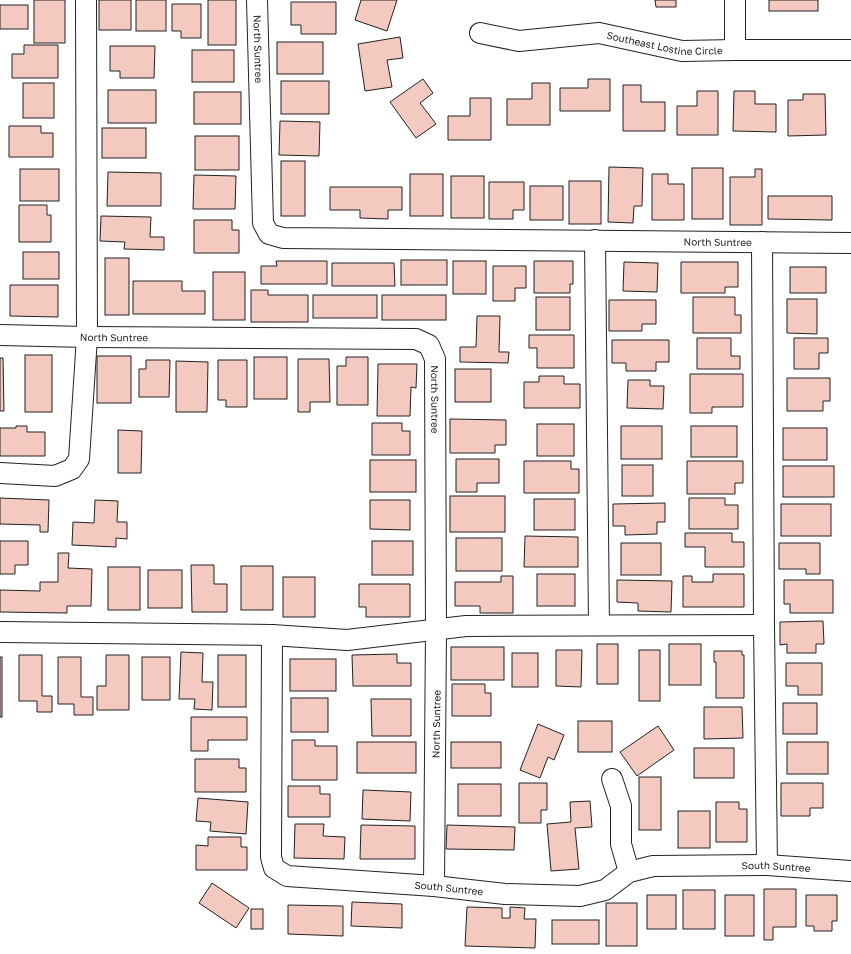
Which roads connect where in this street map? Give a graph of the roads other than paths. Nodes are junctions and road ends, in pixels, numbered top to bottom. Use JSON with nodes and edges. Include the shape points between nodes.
{"nodes":[{"id":1,"x":86,"y":0,"type":"edge"},
{"id":2,"x":257,"y":0,"type":"edge"},
{"id":3,"x":735,"y":0,"type":"edge"},
{"id":4,"x":480,"y":34,"type":"dead end"},
{"id":5,"x":735,"y":50,"type":"junction"},
{"id":6,"x":851,"y":50,"type":"edge"},
{"id":7,"x":595,"y":240,"type":"junction"},
{"id":8,"x":762,"y":242,"type":"junction"},
{"id":9,"x":851,"y":243,"type":"edge"},
{"id":10,"x":0,"y":335,"type":"edge"},
{"id":11,"x":87,"y":337,"type":"junction"},
{"id":12,"x":0,"y":473,"type":"edge"},
{"id":13,"x":599,"y":625,"type":"junction"},
{"id":14,"x":764,"y":625,"type":"junction"},
{"id":15,"x":436,"y":630,"type":"junction"},
{"id":16,"x":0,"y":632,"type":"edge"},
{"id":17,"x":272,"y":635,"type":"junction"},
{"id":18,"x":612,"y":779,"type":"dead end"},
{"id":19,"x":767,"y":865,"type":"junction"},
{"id":20,"x":851,"y":871,"type":"edge"},
{"id":21,"x":629,"y":872,"type":"junction"},
{"id":22,"x":434,"y":886,"type":"junction"}],
"edges":[{"from":1,"to":11,"type":"street"},
{"from":2,"to":7,"type":"street","name":"North Suntree","via":[[263,223],[269,234],[283,238]]},
{"from":3,"to":5,"type":"street"},
{"from":4,"to":5,"type":"street","name":"Southeast Lostine Circle","via":[[519,41],[599,34],[682,51]]},
{"from":5,"to":6,"type":"street","name":"Southeast Lostine Circle"},
{"from":7,"to":8,"type":"street","name":"North Suntree"},
{"from":7,"to":13,"type":"street"},
{"from":8,"to":9,"type":"street","name":"North Suntree"},
{"from":8,"to":14,"type":"street"},
{"from":10,"to":11,"type":"street","name":"North Suntree"},
{"from":11,"to":12,"type":"street","via":[[79,459],[72,469],[55,476]]},
{"from":11,"to":15,"type":"street","name":"North Suntree","via":[[416,339],[429,345],[435,359]]},
{"from":13,"to":14,"type":"street"},
{"from":13,"to":15,"type":"street","via":[[466,626]]},
{"from":14,"to":19,"type":"street"},
{"from":15,"to":17,"type":"street","via":[[347,640]]},
{"from":15,"to":22,"type":"street","name":"North Suntree"},
{"from":16,"to":17,"type":"street"},
{"from":17,"to":22,"type":"street","name":"South Suntree","via":[[271,857],[274,868],[287,876]]},
{"from":18,"to":21,"type":"street","via":[[621,806],[621,844]]},
{"from":19,"to":20,"type":"street","name":"South Suntree"},
{"from":19,"to":21,"type":"street","name":"South Suntree","via":[[653,866]]},
{"from":21,"to":22,"type":"street","name":"South Suntree","via":[[605,890],[580,896],[505,894]]}]}
